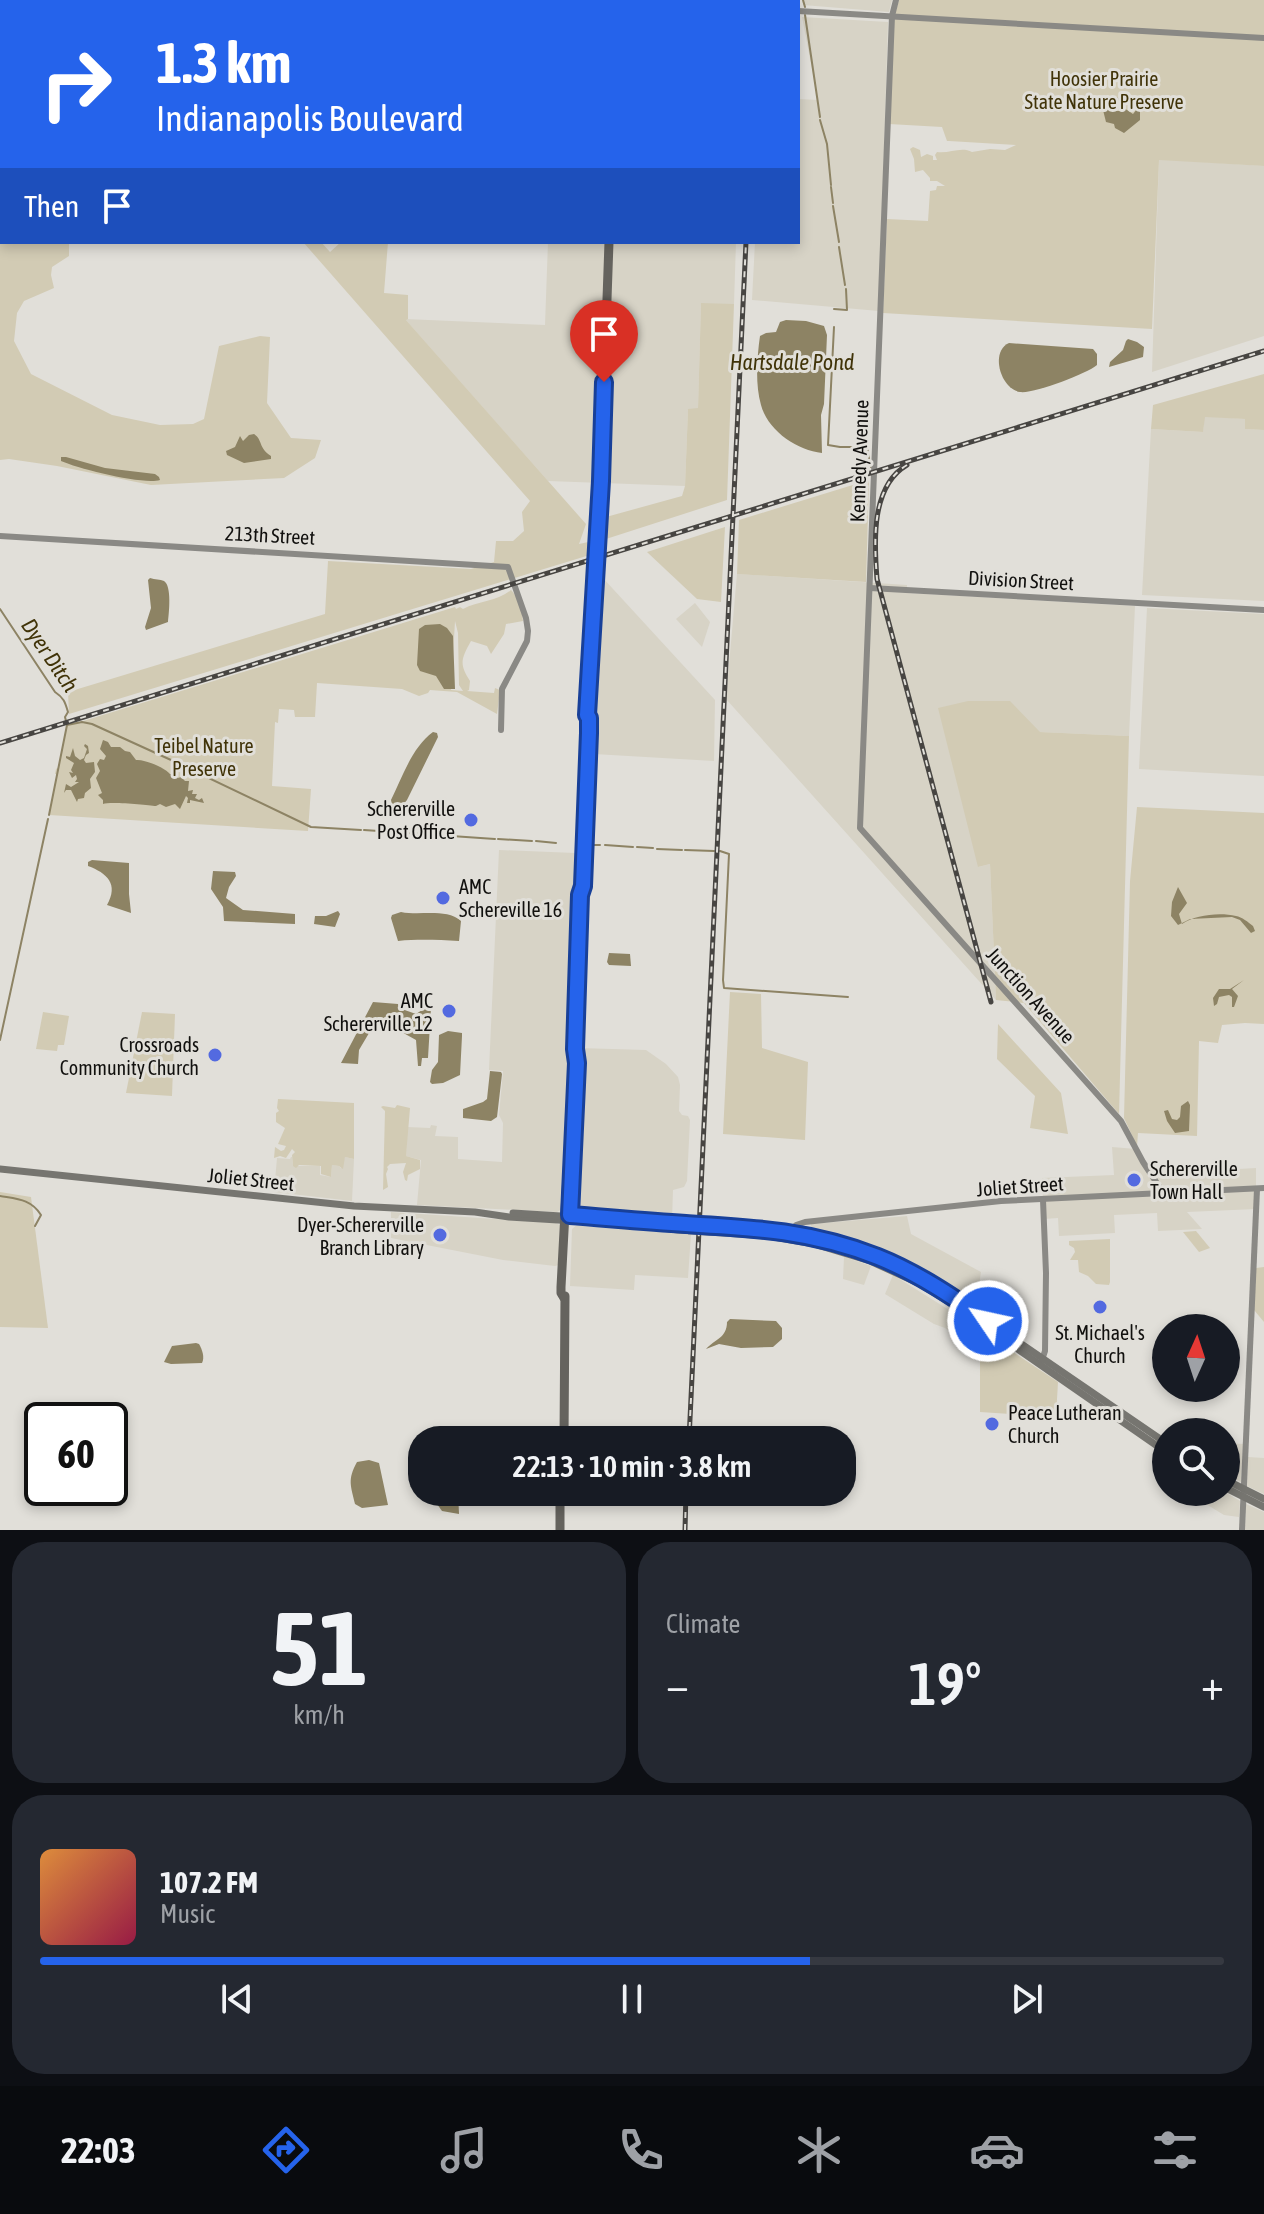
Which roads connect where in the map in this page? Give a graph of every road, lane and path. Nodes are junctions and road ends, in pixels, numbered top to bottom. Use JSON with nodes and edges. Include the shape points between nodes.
{"nodes":[{"id":1,"x":896,"y":0,"type":"edge"},
{"id":2,"x":800,"y":11,"type":"edge"},
{"id":3,"x":892,"y":16,"type":"junction"},
{"id":4,"x":1264,"y":38,"type":"edge"},
{"id":5,"x":609,"y":244,"type":"edge"},
{"id":6,"x":0,"y":536,"type":"edge"},
{"id":7,"x":870,"y":588,"type":"junction"},
{"id":8,"x":1264,"y":610,"type":"edge"},
{"id":9,"x":501,"y":730,"type":"dead end"},
{"id":10,"x":860,"y":828,"type":"joint"},
{"id":11,"x":0,"y":1169,"type":"edge"},
{"id":12,"x":1260,"y":1189,"type":"edge"},
{"id":13,"x":1164,"y":1194,"type":"junction"},
{"id":14,"x":1043,"y":1200,"type":"junction"},
{"id":15,"x":567,"y":1218,"type":"junction"},
{"id":16,"x":788,"y":1235,"type":"junction"},
{"id":17,"x":561,"y":1269,"type":"junction"},
{"id":18,"x":566,"y":1282,"type":"junction"},
{"id":19,"x":564,"y":1298,"type":"junction"},
{"id":20,"x":1041,"y":1361,"type":"junction"},
{"id":21,"x":564,"y":1426,"type":"edge"},
{"id":22,"x":1152,"y":1434,"type":"edge"},
{"id":23,"x":1152,"y":1442,"type":"edge"},
{"id":24,"x":1240,"y":1491,"type":"edge"},
{"id":25,"x":1240,"y":1492,"type":"edge"},
{"id":26,"x":1243,"y":1493,"type":"junction"},
{"id":27,"x":1264,"y":1499,"type":"edge"},
{"id":28,"x":563,"y":1506,"type":"edge"},
{"id":29,"x":1264,"y":1507,"type":"edge"},
{"id":30,"x":560,"y":1530,"type":"edge"},
{"id":31,"x":1242,"y":1530,"type":"edge"}],
"edges":[{"from":1,"to":3,"type":"street","name":"Kennedy Avenue"},
{"from":2,"to":3,"type":"street"},
{"from":3,"to":4,"type":"street"},
{"from":3,"to":7,"type":"street","name":"Kennedy Avenue"},
{"from":5,"to":15,"type":"highway","bridge":true},
{"from":6,"to":9,"type":"street","name":"213th Street","via":[[508,567],[528,631],[502,689]]},
{"from":7,"to":8,"type":"street","name":"Division Street"},
{"from":7,"to":10,"type":"street","name":"Kennedy Avenue"},
{"from":10,"to":13,"type":"street","name":"Junction Avenue","via":[[1121,1121]]},
{"from":11,"to":15,"type":"main road","name":"Joliet Street","via":[[351,1205]]},
{"from":12,"to":13,"type":"street","name":"Joliet Street"},
{"from":12,"to":26,"type":"street"},
{"from":13,"to":14,"type":"street","name":"Joliet Street"},
{"from":14,"to":16,"type":"street","name":"Joliet Street","via":[[805,1222]]},
{"from":14,"to":20,"type":"street"},
{"from":15,"to":16,"type":"main road","name":"Joliet Street"},
{"from":15,"to":17,"type":"highway"},
{"from":15,"to":18,"type":"highway"},
{"from":16,"to":20,"type":"main road","name":"Joliet Street","via":[[850,1247],[910,1272]]},
{"from":17,"to":18,"type":"highway"},
{"from":17,"to":19,"type":"highway"},
{"from":18,"to":19,"type":"highway"},
{"from":19,"to":21,"type":"highway"},
{"from":20,"to":22,"type":"main road"},
{"from":20,"to":23,"type":"main road"},
{"from":24,"to":26,"type":"main road"},
{"from":25,"to":26,"type":"main road"},
{"from":26,"to":27,"type":"main road"},
{"from":26,"to":29,"type":"main road"},
{"from":26,"to":31,"type":"street"},
{"from":28,"to":30,"type":"highway"}]}
